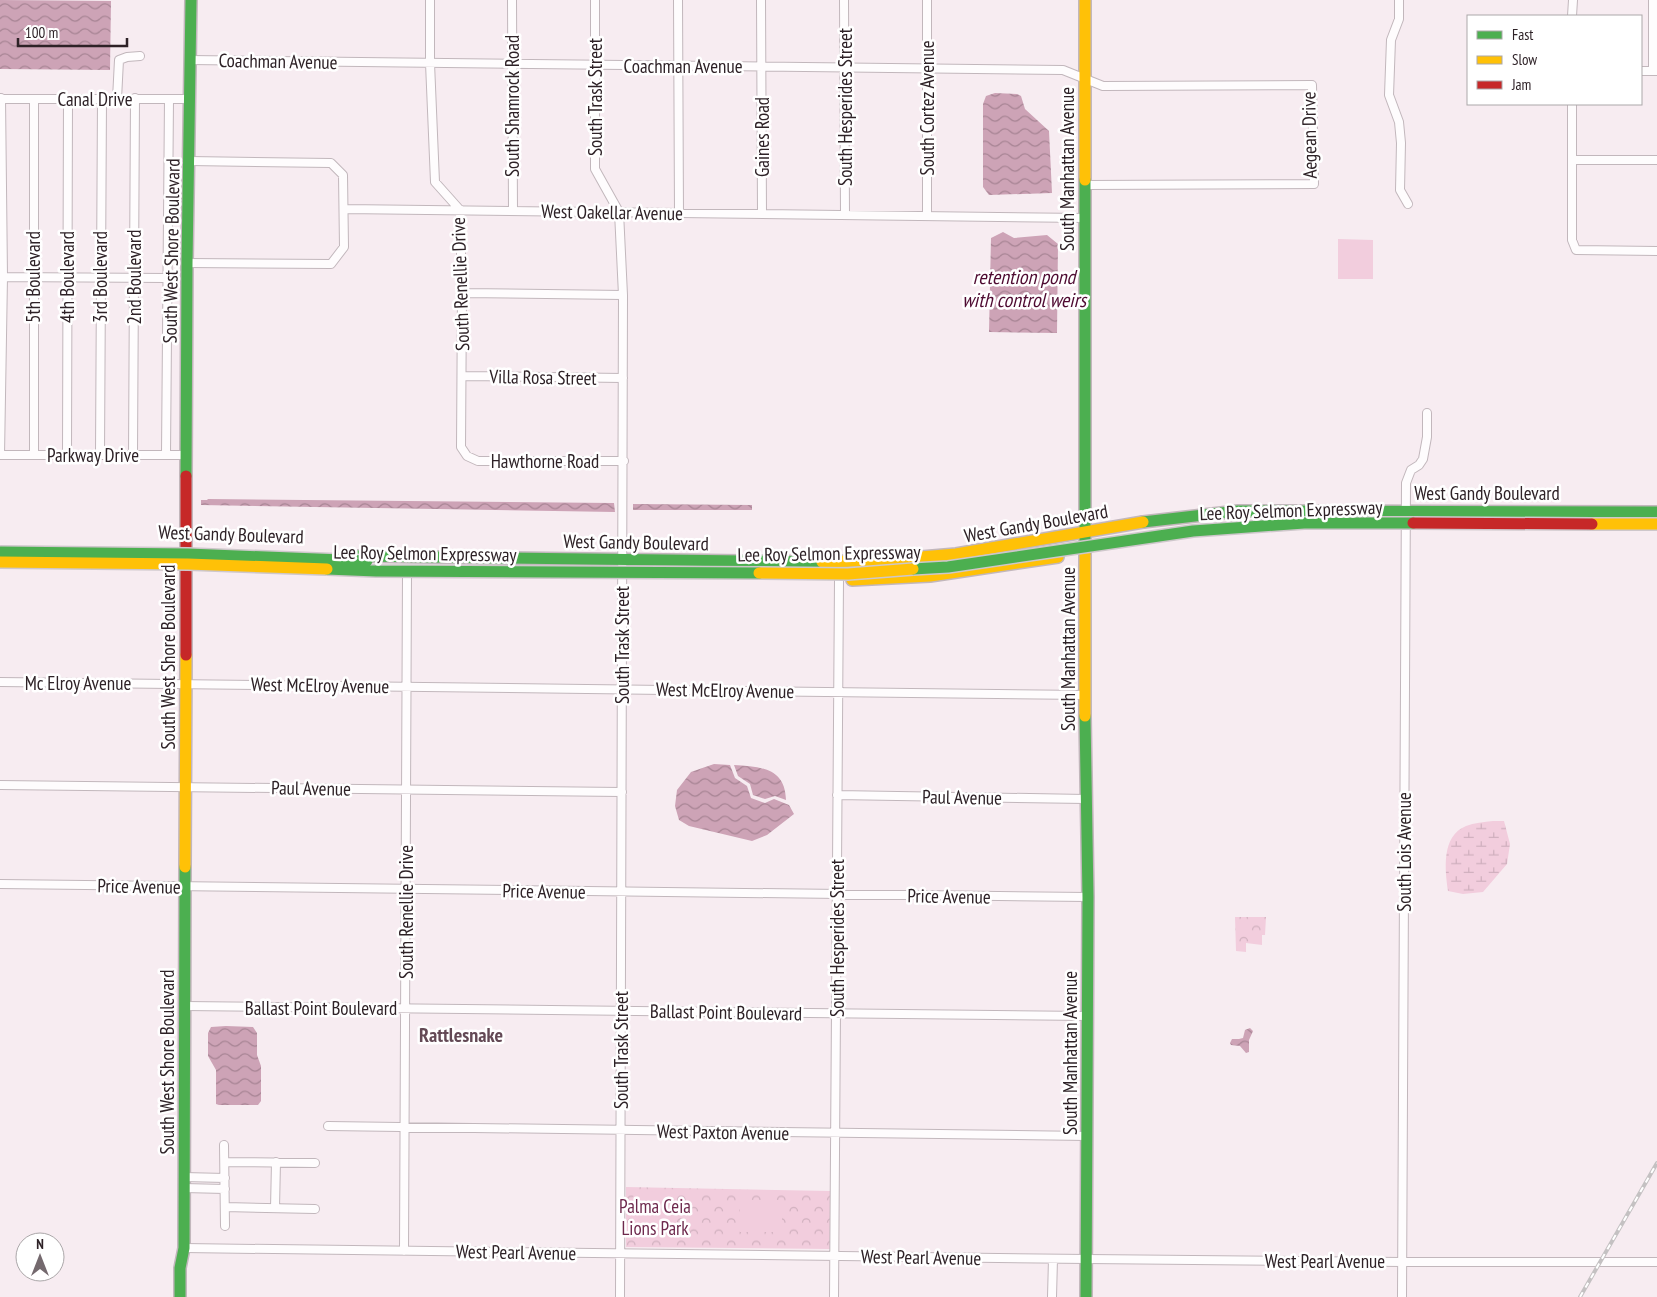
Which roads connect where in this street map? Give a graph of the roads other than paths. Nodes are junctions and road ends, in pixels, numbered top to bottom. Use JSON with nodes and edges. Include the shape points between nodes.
{"nodes":[{"id":1,"x":191,"y":0,"type":"edge"},
{"id":2,"x":430,"y":0,"type":"edge"},
{"id":3,"x":512,"y":0,"type":"edge"},
{"id":4,"x":595,"y":0,"type":"edge"},
{"id":5,"x":678,"y":0,"type":"edge"},
{"id":6,"x":761,"y":0,"type":"edge"},
{"id":7,"x":844,"y":0,"type":"edge"},
{"id":8,"x":927,"y":0,"type":"edge"},
{"id":9,"x":1085,"y":0,"type":"edge"},
{"id":10,"x":1399,"y":0,"type":"edge"},
{"id":11,"x":1573,"y":0,"type":"edge"},
{"id":12,"x":1653,"y":0,"type":"edge"},
{"id":13,"x":1572,"y":15,"type":"edge"},
{"id":14,"x":140,"y":56,"type":"dead end"},
{"id":15,"x":189,"y":60,"type":"junction"},
{"id":16,"x":430,"y":63,"type":"junction"},
{"id":17,"x":512,"y":64,"type":"junction"},
{"id":18,"x":595,"y":65,"type":"junction"},
{"id":19,"x":678,"y":66,"type":"junction"},
{"id":20,"x":761,"y":66,"type":"junction"},
{"id":21,"x":845,"y":68,"type":"junction"},
{"id":22,"x":927,"y":69,"type":"junction"},
{"id":23,"x":1642,"y":71,"type":"edge"},
{"id":24,"x":1655,"y":71,"type":"edge"},
{"id":25,"x":1085,"y":79,"type":"junction"},
{"id":26,"x":1,"y":98,"type":"edge"},
{"id":27,"x":135,"y":98,"type":"junction"},
{"id":28,"x":34,"y":99,"type":"junction"},
{"id":29,"x":68,"y":99,"type":"junction"},
{"id":30,"x":102,"y":99,"type":"junction"},
{"id":31,"x":117,"y":99,"type":"junction"},
{"id":32,"x":172,"y":99,"type":"junction"},
{"id":33,"x":190,"y":99,"type":"junction"},
{"id":34,"x":1572,"y":105,"type":"edge"},
{"id":35,"x":1572,"y":160,"type":"junction"},
{"id":36,"x":1657,"y":160,"type":"edge"},
{"id":37,"x":189,"y":161,"type":"junction"},
{"id":38,"x":1085,"y":185,"type":"junction"},
{"id":39,"x":1408,"y":204,"type":"dead end"},
{"id":40,"x":344,"y":209,"type":"junction"},
{"id":41,"x":460,"y":210,"type":"junction"},
{"id":42,"x":513,"y":211,"type":"junction"},
{"id":43,"x":619,"y":212,"type":"junction"},
{"id":44,"x":679,"y":213,"type":"junction"},
{"id":45,"x":762,"y":214,"type":"junction"},
{"id":46,"x":845,"y":215,"type":"junction"},
{"id":47,"x":927,"y":216,"type":"junction"},
{"id":48,"x":1085,"y":218,"type":"junction"},
{"id":49,"x":1657,"y":251,"type":"edge"},
{"id":50,"x":187,"y":262,"type":"junction"},
{"id":51,"x":1,"y":277,"type":"edge"},
{"id":52,"x":33,"y":277,"type":"junction"},
{"id":53,"x":67,"y":278,"type":"junction"},
{"id":54,"x":100,"y":278,"type":"junction"},
{"id":55,"x":134,"y":278,"type":"junction"},
{"id":56,"x":167,"y":278,"type":"junction"},
{"id":57,"x":462,"y":293,"type":"junction"},
{"id":58,"x":623,"y":295,"type":"junction"},
{"id":59,"x":462,"y":376,"type":"junction"},
{"id":60,"x":623,"y":378,"type":"junction"},
{"id":61,"x":1427,"y":414,"type":"dead end"},
{"id":62,"x":186,"y":454,"type":"junction"},
{"id":63,"x":0,"y":455,"type":"edge"},
{"id":64,"x":34,"y":455,"type":"junction"},
{"id":65,"x":67,"y":455,"type":"junction"},
{"id":66,"x":100,"y":455,"type":"junction"},
{"id":67,"x":133,"y":455,"type":"junction"},
{"id":68,"x":166,"y":455,"type":"junction"},
{"id":69,"x":467,"y":456,"type":"joint"},
{"id":70,"x":624,"y":461,"type":"junction"},
{"id":71,"x":1287,"y":510,"type":"junction"},
{"id":72,"x":1406,"y":510,"type":"junction"},
{"id":73,"x":1618,"y":512,"type":"junction"},
{"id":74,"x":1657,"y":512,"type":"edge"},
{"id":75,"x":1657,"y":516,"type":"edge"},
{"id":76,"x":1657,"y":524,"type":"edge"},
{"id":77,"x":1306,"y":527,"type":"junction"},
{"id":78,"x":1405,"y":528,"type":"junction"},
{"id":79,"x":1644,"y":529,"type":"junction"},
{"id":80,"x":1657,"y":529,"type":"edge"},
{"id":81,"x":1085,"y":533,"type":"junction"},
{"id":82,"x":0,"y":548,"type":"edge"},
{"id":83,"x":186,"y":549,"type":"junction"},
{"id":84,"x":0,"y":552,"type":"edge"},
{"id":85,"x":1085,"y":552,"type":"junction"},
{"id":86,"x":406,"y":557,"type":"junction"},
{"id":87,"x":507,"y":558,"type":"junction"},
{"id":88,"x":622,"y":559,"type":"junction"},
{"id":89,"x":710,"y":560,"type":"junction"},
{"id":90,"x":878,"y":561,"type":"junction"},
{"id":91,"x":0,"y":562,"type":"edge"},
{"id":92,"x":186,"y":565,"type":"junction"},
{"id":93,"x":376,"y":573,"type":"junction"},
{"id":94,"x":407,"y":574,"type":"junction"},
{"id":95,"x":515,"y":576,"type":"junction"},
{"id":96,"x":622,"y":577,"type":"junction"},
{"id":97,"x":755,"y":579,"type":"junction"},
{"id":98,"x":889,"y":579,"type":"junction"},
{"id":99,"x":839,"y":580,"type":"junction"},
{"id":100,"x":0,"y":682,"type":"edge"},
{"id":101,"x":186,"y":683,"type":"junction"},
{"id":102,"x":407,"y":686,"type":"junction"},
{"id":103,"x":622,"y":689,"type":"junction"},
{"id":104,"x":838,"y":691,"type":"junction"},
{"id":105,"x":1085,"y":696,"type":"junction"},
{"id":106,"x":0,"y":785,"type":"edge"},
{"id":107,"x":185,"y":787,"type":"junction"},
{"id":108,"x":406,"y":789,"type":"junction"},
{"id":109,"x":622,"y":792,"type":"junction"},
{"id":110,"x":837,"y":795,"type":"junction"},
{"id":111,"x":1086,"y":799,"type":"junction"},
{"id":112,"x":0,"y":884,"type":"edge"},
{"id":113,"x":185,"y":887,"type":"junction"},
{"id":114,"x":406,"y":889,"type":"junction"},
{"id":115,"x":621,"y":892,"type":"junction"},
{"id":116,"x":837,"y":894,"type":"junction"},
{"id":117,"x":1088,"y":897,"type":"junction"},
{"id":118,"x":185,"y":1006,"type":"junction"},
{"id":119,"x":405,"y":1008,"type":"junction"},
{"id":120,"x":621,"y":1011,"type":"junction"},
{"id":121,"x":836,"y":1013,"type":"junction"},
{"id":122,"x":1088,"y":1016,"type":"junction"},
{"id":123,"x":328,"y":1126,"type":"dead end"},
{"id":124,"x":404,"y":1128,"type":"junction"},
{"id":125,"x":620,"y":1130,"type":"junction"},
{"id":126,"x":835,"y":1133,"type":"junction"},
{"id":127,"x":1087,"y":1136,"type":"junction"},
{"id":128,"x":224,"y":1145,"type":"dead end"},
{"id":129,"x":224,"y":1162,"type":"junction"},
{"id":130,"x":276,"y":1162,"type":"junction"},
{"id":131,"x":315,"y":1162,"type":"dead end"},
{"id":132,"x":225,"y":1178,"type":"junction"},
{"id":133,"x":184,"y":1183,"type":"junction"},
{"id":134,"x":225,"y":1189,"type":"junction"},
{"id":135,"x":225,"y":1207,"type":"junction"},
{"id":136,"x":275,"y":1208,"type":"junction"},
{"id":137,"x":315,"y":1209,"type":"dead end"},
{"id":138,"x":225,"y":1226,"type":"dead end"},
{"id":139,"x":184,"y":1250,"type":"junction"},
{"id":140,"x":404,"y":1250,"type":"junction"},
{"id":141,"x":620,"y":1253,"type":"junction"},
{"id":142,"x":835,"y":1256,"type":"junction"},
{"id":143,"x":1053,"y":1259,"type":"junction"},
{"id":144,"x":1087,"y":1259,"type":"junction"},
{"id":145,"x":1402,"y":1262,"type":"junction"},
{"id":146,"x":1657,"y":1262,"type":"edge"},
{"id":147,"x":180,"y":1297,"type":"edge"},
{"id":148,"x":187,"y":1297,"type":"edge"},
{"id":149,"x":620,"y":1297,"type":"edge"},
{"id":150,"x":834,"y":1297,"type":"edge"},
{"id":151,"x":1052,"y":1297,"type":"edge"},
{"id":152,"x":1086,"y":1297,"type":"edge"},
{"id":153,"x":1402,"y":1297,"type":"edge"}],
"edges":[{"from":1,"to":15,"type":"main road","name":"South West Shore Boulevard"},
{"from":2,"to":16,"type":"street","name":"South Renellie Drive"},
{"from":3,"to":17,"type":"street","name":"South Shamrock Road"},
{"from":4,"to":18,"type":"street","name":"South Trask Street"},
{"from":5,"to":19,"type":"street"},
{"from":6,"to":20,"type":"street","name":"Gaines Road"},
{"from":7,"to":21,"type":"street","name":"South Hesperides Street"},
{"from":8,"to":22,"type":"street","name":"South Cortez Avenue"},
{"from":9,"to":25,"type":"main road","name":"South Manhattan Avenue"},
{"from":10,"to":39,"type":"street","via":[[1399,19],[1391,40],[1389,95],[1399,122],[1402,143],[1400,190]]},
{"from":11,"to":13,"type":"street"},
{"from":12,"to":24,"type":"street"},
{"from":14,"to":31,"type":"street","via":[[118,60]]},
{"from":15,"to":16,"type":"street","name":"Coachman Avenue"},
{"from":15,"to":33,"type":"main road","name":"South West Shore Boulevard"},
{"from":16,"to":17,"type":"street","name":"Coachman Avenue"},
{"from":16,"to":41,"type":"street","name":"South Renellie Drive","via":[[434,182]]},
{"from":17,"to":18,"type":"street","name":"Coachman Avenue"},
{"from":17,"to":42,"type":"street","name":"South Shamrock Road"},
{"from":18,"to":19,"type":"street","name":"Coachman Avenue"},
{"from":18,"to":43,"type":"street","name":"South Trask Street","via":[[595,168]]},
{"from":19,"to":20,"type":"street","name":"Coachman Avenue"},
{"from":19,"to":44,"type":"street"},
{"from":20,"to":21,"type":"street","name":"Coachman Avenue"},
{"from":20,"to":45,"type":"street","name":"Gaines Road"},
{"from":21,"to":22,"type":"street","name":"Coachman Avenue"},
{"from":21,"to":46,"type":"street","name":"South Hesperides Street"},
{"from":22,"to":25,"type":"street","name":"Coachman Avenue","via":[[1063,70]]},
{"from":22,"to":47,"type":"street","name":"South Cortez Avenue"},
{"from":23,"to":24,"type":"street"},
{"from":25,"to":38,"type":"main road","name":"South Manhattan Avenue"},
{"from":25,"to":38,"type":"street","name":"Aegean Drive","via":[[1103,86],[1312,85],[1314,184]]},
{"from":26,"to":28,"type":"street","name":"Canal Drive"},
{"from":26,"to":51,"type":"street"},
{"from":27,"to":31,"type":"street","name":"Canal Drive"},
{"from":27,"to":32,"type":"street","name":"Canal Drive"},
{"from":27,"to":55,"type":"street","name":"2nd Boulevard"},
{"from":28,"to":29,"type":"street","name":"Canal Drive"},
{"from":28,"to":52,"type":"street","name":"5th Boulevard"},
{"from":29,"to":30,"type":"street","name":"Canal Drive"},
{"from":29,"to":53,"type":"street","name":"4th Boulevard"},
{"from":30,"to":31,"type":"street","name":"Canal Drive"},
{"from":30,"to":54,"type":"street","name":"3rd Boulevard"},
{"from":32,"to":33,"type":"street","name":"Canal Drive"},
{"from":32,"to":56,"type":"street"},
{"from":33,"to":37,"type":"main road","name":"South West Shore Boulevard"},
{"from":34,"to":35,"type":"street"},
{"from":35,"to":36,"type":"street"},
{"from":35,"to":49,"type":"street","via":[[1572,240],[1576,250]]},
{"from":37,"to":40,"type":"street","via":[[331,163],[343,175]]},
{"from":37,"to":50,"type":"main road","name":"South West Shore Boulevard"},
{"from":38,"to":48,"type":"main road","name":"South Manhattan Avenue"},
{"from":40,"to":41,"type":"street","name":"West Oakellar Avenue"},
{"from":40,"to":50,"type":"street","via":[[344,247],[331,264]]},
{"from":41,"to":42,"type":"street","name":"West Oakellar Avenue"},
{"from":41,"to":57,"type":"street","name":"South Renellie Drive"},
{"from":42,"to":43,"type":"street","name":"West Oakellar Avenue"},
{"from":43,"to":44,"type":"street","name":"West Oakellar Avenue"},
{"from":43,"to":58,"type":"street","name":"South Trask Street"},
{"from":44,"to":45,"type":"street","name":"West Oakellar Avenue"},
{"from":45,"to":46,"type":"street","name":"West Oakellar Avenue"},
{"from":46,"to":47,"type":"street","name":"West Oakellar Avenue"},
{"from":47,"to":48,"type":"street","name":"West Oakellar Avenue"},
{"from":48,"to":81,"type":"main road","name":"South Manhattan Avenue"},
{"from":50,"to":62,"type":"main road","name":"South West Shore Boulevard"},
{"from":51,"to":52,"type":"street"},
{"from":51,"to":63,"type":"street"},
{"from":52,"to":53,"type":"street"},
{"from":52,"to":64,"type":"street","name":"5th Boulevard"},
{"from":53,"to":54,"type":"street"},
{"from":53,"to":65,"type":"street","name":"4th Boulevard"},
{"from":54,"to":55,"type":"street"},
{"from":54,"to":66,"type":"street","name":"3rd Boulevard"},
{"from":55,"to":56,"type":"street"},
{"from":55,"to":67,"type":"street","name":"2nd Boulevard"},
{"from":56,"to":68,"type":"street"},
{"from":57,"to":58,"type":"street"},
{"from":57,"to":59,"type":"street","name":"South Renellie Drive"},
{"from":58,"to":60,"type":"street","name":"South Trask Street"},
{"from":59,"to":60,"type":"street","name":"Villa Rosa Street"},
{"from":59,"to":69,"type":"street","name":"South Renellie Drive","via":[[461,447]]},
{"from":60,"to":70,"type":"street","name":"South Trask Street"},
{"from":61,"to":72,"type":"street","name":"South Lois Avenue","via":[[1422,460],[1411,470],[1406,484]]},
{"from":62,"to":68,"type":"street","name":"Parkway Drive"},
{"from":62,"to":83,"type":"main road","name":"South West Shore Boulevard"},
{"from":63,"to":64,"type":"street","name":"Parkway Drive"},
{"from":64,"to":65,"type":"street","name":"Parkway Drive"},
{"from":65,"to":66,"type":"street","name":"Parkway Drive"},
{"from":66,"to":67,"type":"street","name":"Parkway Drive"},
{"from":67,"to":68,"type":"street","name":"Parkway Drive"},
{"from":69,"to":70,"type":"street","name":"Hawthorne Road","via":[[478,461]]},
{"from":70,"to":88,"type":"street","name":"South Trask Street"},
{"from":71,"to":72,"type":"main road","name":"West Gandy Boulevard"},
{"from":71,"to":81,"type":"main road","name":"West Gandy Boulevard","via":[[1203,513]]},
{"from":71,"to":85,"type":"main road","via":[[1280,514],[1204,517],[1110,533],[1092,542]]},
{"from":72,"to":73,"type":"main road","name":"West Gandy Boulevard"},
{"from":72,"to":77,"type":"main road","via":[[1395,521],[1379,524],[1316,524]]},
{"from":72,"to":78,"type":"street","name":"South Lois Avenue"},
{"from":73,"to":74,"type":"main road","name":"West Gandy Boulevard"},
{"from":73,"to":78,"type":"main road","via":[[1610,515],[1427,515],[1415,518]]},
{"from":75,"to":84,"type":"main road","name":"Lee Roy Selmon Expressway","bridge":true,"via":[[1257,518],[919,562],[848,566],[377,562],[188,554]]},
{"from":76,"to":79,"type":"main road"},
{"from":76,"to":91,"type":"main road","name":"Lee Roy Selmon Expressway","bridge":true,"via":[[1248,526],[958,565],[848,574],[376,571]]},
{"from":77,"to":78,"type":"main road","name":"West Gandy Boulevard"},
{"from":77,"to":85,"type":"main road","name":"West Gandy Boulevard","via":[[1207,533]]},
{"from":78,"to":79,"type":"main road","name":"West Gandy Boulevard"},
{"from":78,"to":145,"type":"street","name":"South Lois Avenue"},
{"from":79,"to":80,"type":"main road","name":"West Gandy Boulevard"},
{"from":81,"to":85,"type":"main road","name":"South Manhattan Avenue"},
{"from":81,"to":90,"type":"main road","name":"West Gandy Boulevard","via":[[974,552]]},
{"from":81,"to":98,"type":"main road","via":[[1077,542],[1060,550],[982,565],[908,573]]},
{"from":82,"to":83,"type":"main road","name":"West Gandy Boulevard"},
{"from":83,"to":86,"type":"main road","name":"West Gandy Boulevard"},
{"from":83,"to":92,"type":"main road","name":"South West Shore Boulevard"},
{"from":85,"to":98,"type":"main road","name":"West Gandy Boulevard","via":[[989,570]]},
{"from":85,"to":105,"type":"main road","name":"South Manhattan Avenue"},
{"from":86,"to":87,"type":"main road","name":"West Gandy Boulevard"},
{"from":86,"to":93,"type":"main road","via":[[404,562]]},
{"from":87,"to":88,"type":"main road","name":"West Gandy Boulevard"},
{"from":87,"to":94,"type":"main road","via":[[496,562],[425,561],[416,564]]},
{"from":88,"to":89,"type":"main road","name":"West Gandy Boulevard"},
{"from":88,"to":95,"type":"main road","via":[[614,570],[531,571]]},
{"from":88,"to":96,"type":"street","name":"South Trask Street"},
{"from":89,"to":90,"type":"main road","name":"West Gandy Boulevard"},
{"from":89,"to":96,"type":"main road","via":[[703,564],[638,563],[627,567]]},
{"from":90,"to":97,"type":"main road","via":[[863,572],[784,572]]},
{"from":91,"to":92,"type":"main road","name":"West Gandy Boulevard"},
{"from":92,"to":93,"type":"main road","name":"West Gandy Boulevard"},
{"from":92,"to":101,"type":"main road","name":"South West Shore Boulevard"},
{"from":93,"to":94,"type":"main road","name":"West Gandy Boulevard"},
{"from":94,"to":95,"type":"main road","name":"West Gandy Boulevard"},
{"from":94,"to":102,"type":"street","name":"South Renellie Drive"},
{"from":95,"to":96,"type":"main road","name":"West Gandy Boulevard"},
{"from":96,"to":97,"type":"main road","name":"West Gandy Boulevard"},
{"from":96,"to":103,"type":"street","name":"South Trask Street"},
{"from":97,"to":99,"type":"main road","name":"West Gandy Boulevard"},
{"from":98,"to":99,"type":"main road","name":"West Gandy Boulevard"},
{"from":99,"to":104,"type":"street","name":"South Hesperides Street"},
{"from":100,"to":101,"type":"street","name":"Mc Elroy Avenue"},
{"from":101,"to":102,"type":"street","name":"West McElroy Avenue"},
{"from":101,"to":107,"type":"main road","name":"South West Shore Boulevard"},
{"from":102,"to":103,"type":"street","name":"West McElroy Avenue"},
{"from":102,"to":108,"type":"street","name":"South Renellie Drive"},
{"from":103,"to":104,"type":"street","name":"West McElroy Avenue"},
{"from":103,"to":109,"type":"street","name":"South Trask Street"},
{"from":104,"to":105,"type":"street","name":"West McElroy Avenue"},
{"from":104,"to":110,"type":"street","name":"South Hesperides Street"},
{"from":105,"to":111,"type":"main road","name":"South Manhattan Avenue"},
{"from":106,"to":107,"type":"street","name":"Paul Avenue"},
{"from":107,"to":108,"type":"street","name":"Paul Avenue"},
{"from":107,"to":113,"type":"main road","name":"South West Shore Boulevard"},
{"from":108,"to":109,"type":"street","name":"Paul Avenue"},
{"from":108,"to":114,"type":"street","name":"South Renellie Drive"},
{"from":109,"to":115,"type":"street","name":"South Trask Street"},
{"from":110,"to":111,"type":"street","name":"Paul Avenue"},
{"from":110,"to":116,"type":"street","name":"South Hesperides Street"},
{"from":111,"to":117,"type":"main road","name":"South Manhattan Avenue"},
{"from":112,"to":113,"type":"street","name":"Price Avenue"},
{"from":113,"to":114,"type":"street","name":"Price Avenue"},
{"from":113,"to":118,"type":"main road","name":"South West Shore Boulevard"},
{"from":114,"to":115,"type":"street","name":"Price Avenue"},
{"from":114,"to":119,"type":"street","name":"South Renellie Drive"},
{"from":115,"to":116,"type":"street","name":"Price Avenue"},
{"from":115,"to":120,"type":"street","name":"South Trask Street"},
{"from":116,"to":117,"type":"street","name":"Price Avenue"},
{"from":116,"to":121,"type":"street","name":"South Hesperides Street"},
{"from":117,"to":122,"type":"main road","name":"South Manhattan Avenue"},
{"from":118,"to":119,"type":"street","name":"Ballast Point Boulevard"},
{"from":118,"to":133,"type":"main road","name":"South West Shore Boulevard"},
{"from":119,"to":120,"type":"street","name":"Ballast Point Boulevard"},
{"from":119,"to":124,"type":"street","name":"South Renellie Drive"},
{"from":120,"to":121,"type":"street","name":"Ballast Point Boulevard"},
{"from":120,"to":125,"type":"street","name":"South Trask Street"},
{"from":121,"to":122,"type":"street","name":"Ballast Point Boulevard"},
{"from":121,"to":126,"type":"street","name":"South Hesperides Street"},
{"from":122,"to":127,"type":"main road","name":"South Manhattan Avenue"},
{"from":123,"to":124,"type":"street","name":"West Paxton Avenue"},
{"from":124,"to":125,"type":"street","name":"West Paxton Avenue"},
{"from":124,"to":140,"type":"street","name":"South Renellie Drive"},
{"from":125,"to":126,"type":"street","name":"West Paxton Avenue"},
{"from":125,"to":141,"type":"street","name":"South Trask Street"},
{"from":126,"to":127,"type":"street","name":"West Paxton Avenue"},
{"from":126,"to":142,"type":"street","name":"South Hesperides Street"},
{"from":127,"to":144,"type":"main road","name":"South Manhattan Avenue"},
{"from":128,"to":129,"type":"street"},
{"from":129,"to":130,"type":"street"},
{"from":129,"to":132,"type":"street"},
{"from":130,"to":131,"type":"street"},
{"from":130,"to":136,"type":"street"},
{"from":132,"to":133,"type":"street"},
{"from":132,"to":134,"type":"street"},
{"from":133,"to":134,"type":"street"},
{"from":133,"to":139,"type":"main road","name":"South West Shore Boulevard"},
{"from":134,"to":135,"type":"street"},
{"from":135,"to":136,"type":"street"},
{"from":135,"to":138,"type":"street"},
{"from":136,"to":137,"type":"street"},
{"from":139,"to":140,"type":"street","name":"West Pearl Avenue"},
{"from":139,"to":147,"type":"main road","name":"South West Shore Boulevard"},
{"from":139,"to":148,"type":"main road","name":"South West Shore Boulevard"},
{"from":140,"to":141,"type":"street","name":"West Pearl Avenue"},
{"from":141,"to":142,"type":"street","name":"West Pearl Avenue"},
{"from":141,"to":149,"type":"street","name":"South Trask Street"},
{"from":142,"to":143,"type":"street","name":"West Pearl Avenue"},
{"from":142,"to":150,"type":"street","name":"South Hesperides Street"},
{"from":143,"to":144,"type":"street","name":"West Pearl Avenue"},
{"from":143,"to":151,"type":"street"},
{"from":144,"to":145,"type":"street","name":"West Pearl Avenue"},
{"from":144,"to":152,"type":"main road","name":"South Manhattan Avenue"},
{"from":145,"to":146,"type":"street","name":"West Pearl Avenue"},
{"from":145,"to":153,"type":"street","name":"South Lois Avenue"}]}
